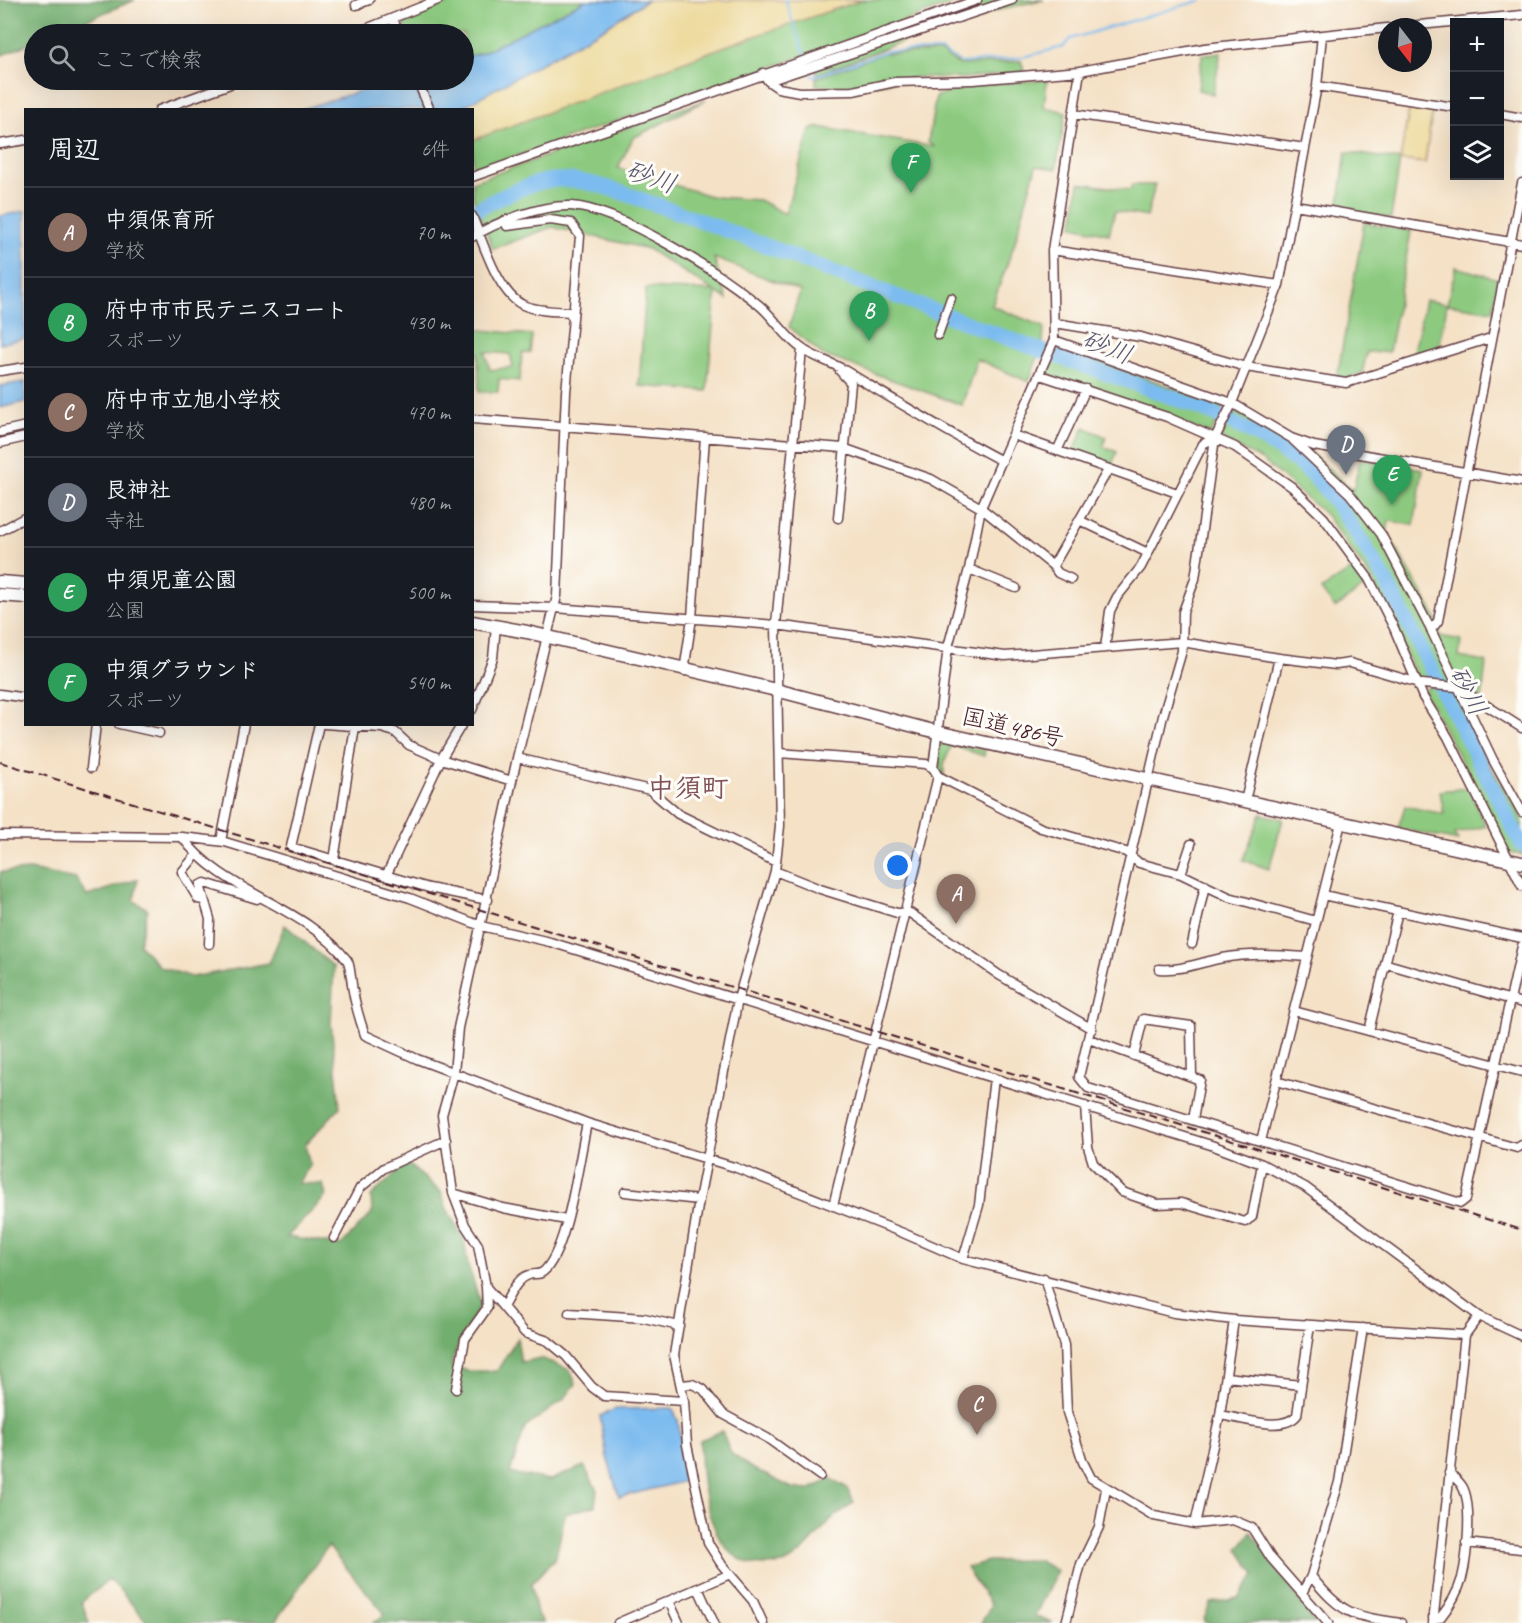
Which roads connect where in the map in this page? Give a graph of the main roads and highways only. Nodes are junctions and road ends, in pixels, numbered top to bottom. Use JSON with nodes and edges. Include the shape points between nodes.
{"nodes":[{"id":1,"x":0,"y":582,"type":"edge"},
{"id":2,"x":24,"y":584,"type":"edge"},
{"id":3,"x":0,"y":595,"type":"edge"},
{"id":4,"x":24,"y":597,"type":"edge"},
{"id":5,"x":474,"y":624,"type":"edge"},
{"id":6,"x":1515,"y":862,"type":"edge"}],
"edges":[{"from":1,"to":2,"type":"highway"},
{"from":3,"to":4,"type":"highway"},
{"from":5,"to":6,"type":"highway","name":"国道486号","via":[[549,637],[937,732]]}]}
